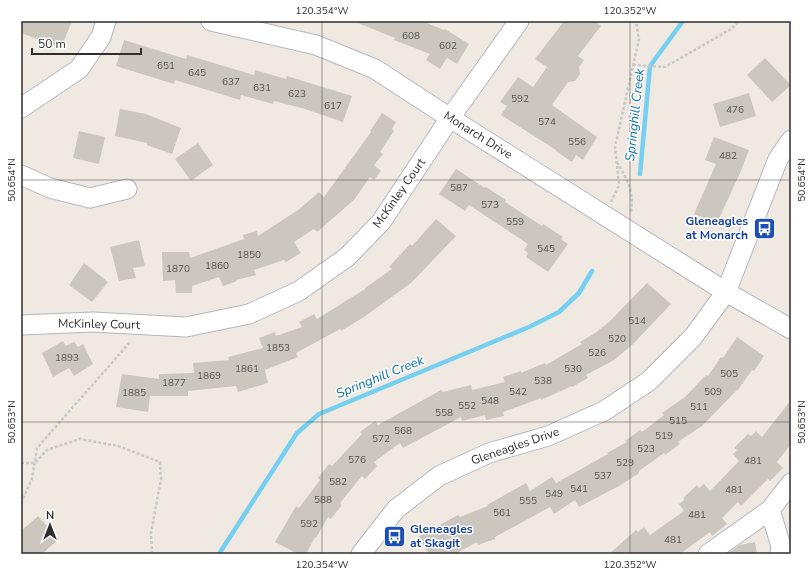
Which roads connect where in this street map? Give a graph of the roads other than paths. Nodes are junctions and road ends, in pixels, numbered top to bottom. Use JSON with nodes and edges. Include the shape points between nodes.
{"nodes":[{"id":1,"x":106,"y":21,"type":"edge"},
{"id":2,"x":211,"y":21,"type":"edge"},
{"id":3,"x":519,"y":21,"type":"edge"},
{"id":4,"x":21,"y":108,"type":"edge"},
{"id":5,"x":450,"y":118,"type":"junction"},
{"id":6,"x":791,"y":140,"type":"edge"},
{"id":7,"x":21,"y":175,"type":"edge"},
{"id":8,"x":128,"y":189,"type":"dead end"},
{"id":9,"x":726,"y":292,"type":"junction"},
{"id":10,"x":21,"y":325,"type":"edge"},
{"id":11,"x":791,"y":329,"type":"edge"},
{"id":12,"x":791,"y":483,"type":"edge"},
{"id":13,"x":770,"y":510,"type":"junction"},
{"id":14,"x":361,"y":554,"type":"edge"},
{"id":15,"x":708,"y":554,"type":"edge"},
{"id":16,"x":780,"y":554,"type":"edge"}],
"edges":[{"from":1,"to":4,"type":"street","via":[[101,37],[79,69]]},
{"from":2,"to":5,"type":"street","name":"Monarch Drive","via":[[316,45],[375,69]]},
{"from":3,"to":5,"type":"street","name":"McKinley Court"},
{"from":5,"to":9,"type":"street","name":"Monarch Drive"},
{"from":5,"to":10,"type":"street","name":"McKinley Court","via":[[381,222],[347,257],[299,291],[249,314],[186,328],[93,322]]},
{"from":6,"to":9,"type":"street","name":"Gleneagles Drive","via":[[778,159]]},
{"from":7,"to":8,"type":"street","via":[[50,188],[90,198]]},
{"from":9,"to":11,"type":"street","name":"Monarch Drive"},
{"from":9,"to":14,"type":"street","name":"Gleneagles Drive","via":[[693,337],[649,381],[604,411],[548,436],[489,453],[439,476],[396,509]]},
{"from":12,"to":13,"type":"street"},
{"from":13,"to":15,"type":"street"},
{"from":13,"to":16,"type":"street","via":[[781,546]]}]}
